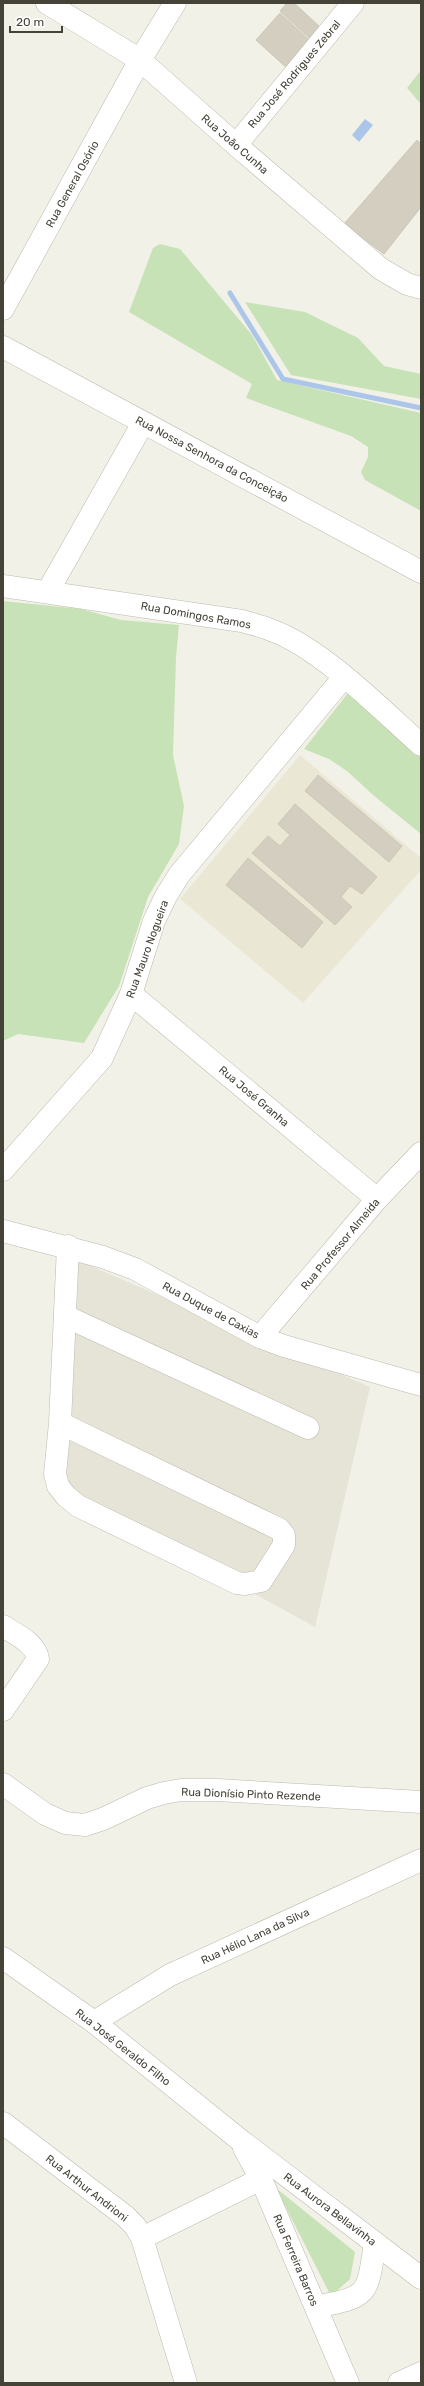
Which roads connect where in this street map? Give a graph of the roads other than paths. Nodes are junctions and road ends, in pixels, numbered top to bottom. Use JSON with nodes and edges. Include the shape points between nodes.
{"nodes":[{"id":1,"x":47,"y":3,"type":"edge"},
{"id":2,"x":175,"y":3,"type":"edge"},
{"id":3,"x":353,"y":3,"type":"edge"},
{"id":4,"x":140,"y":60,"type":"junction"},
{"id":5,"x":236,"y":145,"type":"junction"},
{"id":6,"x":421,"y":288,"type":"edge"},
{"id":7,"x":3,"y":309,"type":"edge"},
{"id":8,"x":3,"y":347,"type":"edge"},
{"id":9,"x":143,"y":423,"type":"junction"},
{"id":10,"x":421,"y":572,"type":"edge"},
{"id":11,"x":3,"y":586,"type":"edge"},
{"id":12,"x":48,"y":591,"type":"junction"},
{"id":13,"x":344,"y":677,"type":"junction"},
{"id":14,"x":421,"y":745,"type":"edge"},
{"id":15,"x":131,"y":994,"type":"junction"},
{"id":16,"x":421,"y":1153,"type":"edge"},
{"id":17,"x":3,"y":1170,"type":"edge"},
{"id":18,"x":378,"y":1199,"type":"junction"},
{"id":19,"x":3,"y":1231,"type":"edge"},
{"id":20,"x":68,"y":1246,"type":"junction"},
{"id":21,"x":65,"y":1316,"type":"junction"},
{"id":22,"x":260,"y":1337,"type":"junction"},
{"id":23,"x":421,"y":1385,"type":"edge"},
{"id":24,"x":60,"y":1423,"type":"junction"},
{"id":25,"x":308,"y":1428,"type":"dead end"},
{"id":26,"x":3,"y":1626,"type":"edge"},
{"id":27,"x":3,"y":1710,"type":"edge"},
{"id":28,"x":3,"y":1784,"type":"edge"},
{"id":29,"x":421,"y":1802,"type":"edge"},
{"id":30,"x":421,"y":1860,"type":"edge"},
{"id":31,"x":3,"y":1958,"type":"edge"},
{"id":32,"x":94,"y":2022,"type":"junction"},
{"id":33,"x":3,"y":2123,"type":"edge"},
{"id":34,"x":240,"y":2140,"type":"junction"},
{"id":35,"x":261,"y":2179,"type":"junction"},
{"id":36,"x":142,"y":2238,"type":"junction"},
{"id":37,"x":375,"y":2243,"type":"junction"},
{"id":38,"x":421,"y":2278,"type":"edge"},
{"id":39,"x":316,"y":2307,"type":"junction"},
{"id":40,"x":421,"y":2373,"type":"edge"},
{"id":41,"x":186,"y":2383,"type":"edge"},
{"id":42,"x":348,"y":2383,"type":"edge"},
{"id":43,"x":399,"y":2383,"type":"edge"}],
"edges":[{"from":1,"to":4,"type":"street","name":"Rua João Cunha"},
{"from":2,"to":4,"type":"street","name":"Rua General Osório"},
{"from":3,"to":5,"type":"street","name":"Rua José Rodrigues Zebral"},
{"from":4,"to":5,"type":"street","name":"Rua João Cunha"},
{"from":4,"to":7,"type":"street","name":"Rua General Osório"},
{"from":5,"to":6,"type":"street","name":"Rua João Cunha","via":[[381,268],[406,284]]},
{"from":8,"to":9,"type":"street","name":"Rua Nossa Senhora da Conceição"},
{"from":9,"to":10,"type":"street","name":"Rua Nossa Senhora da Conceição"},
{"from":9,"to":12,"type":"street"},
{"from":11,"to":12,"type":"street","name":"Rua Domingos Ramos"},
{"from":12,"to":13,"type":"street","name":"Rua Domingos Ramos","via":[[242,621],[265,628],[299,644]]},
{"from":13,"to":14,"type":"street","name":"Rua Domingos Ramos"},
{"from":13,"to":15,"type":"street","name":"Rua Mauro Nogueira","via":[[179,875],[154,921]]},
{"from":15,"to":17,"type":"street","name":"Rua Mauro Nogueira","via":[[102,1058]]},
{"from":15,"to":18,"type":"street","name":"Rua José Granha"},
{"from":16,"to":18,"type":"street","name":"Rua Professor Almeida"},
{"from":18,"to":22,"type":"street","name":"Rua Professor Almeida"},
{"from":19,"to":20,"type":"street","name":"Rua Duque de Caxias"},
{"from":20,"to":21,"type":"street"},
{"from":20,"to":22,"type":"street","name":"Rua Duque de Caxias","via":[[135,1269]]},
{"from":21,"to":24,"type":"street"},
{"from":21,"to":25,"type":"street"},
{"from":22,"to":23,"type":"street","name":"Rua Duque de Caxias","via":[[313,1355]]},
{"from":24,"to":24,"type":"street","via":[[55,1474],[58,1486],[78,1506],[237,1583],[261,1581],[284,1545],[284,1534],[279,1529]]},
{"from":26,"to":27,"type":"street","via":[[37,1652],[38,1659]]},
{"from":28,"to":29,"type":"street","name":"Rua Dionísio Pinto Rezende","via":[[45,1814],[65,1823],[85,1825],[103,1820],[147,1798],[181,1790]]},
{"from":30,"to":32,"type":"street","name":"Rua Hélio Lana da Silva","via":[[170,1976]]},
{"from":31,"to":32,"type":"street","name":"Rua José Geraldo Filho"},
{"from":32,"to":34,"type":"street","name":"Rua José Geraldo Filho"},
{"from":33,"to":36,"type":"street","name":"Rua Arthur Andrioni","via":[[125,2216]]},
{"from":34,"to":35,"type":"street","name":"Rua Ferreira Barros"},
{"from":34,"to":37,"type":"street","name":"Rua Aurora Bellavinha"},
{"from":35,"to":36,"type":"street"},
{"from":35,"to":39,"type":"street","name":"Rua Ferreira Barros"},
{"from":36,"to":41,"type":"street","name":"Rua Arthur Andrioni"},
{"from":37,"to":38,"type":"street","name":"Rua Aurora Bellavinha"},
{"from":37,"to":39,"type":"street","via":[[370,2275],[362,2293],[352,2299]]},
{"from":39,"to":42,"type":"street","name":"Rua Ferreira Barros"},
{"from":40,"to":43,"type":"street"}]}
